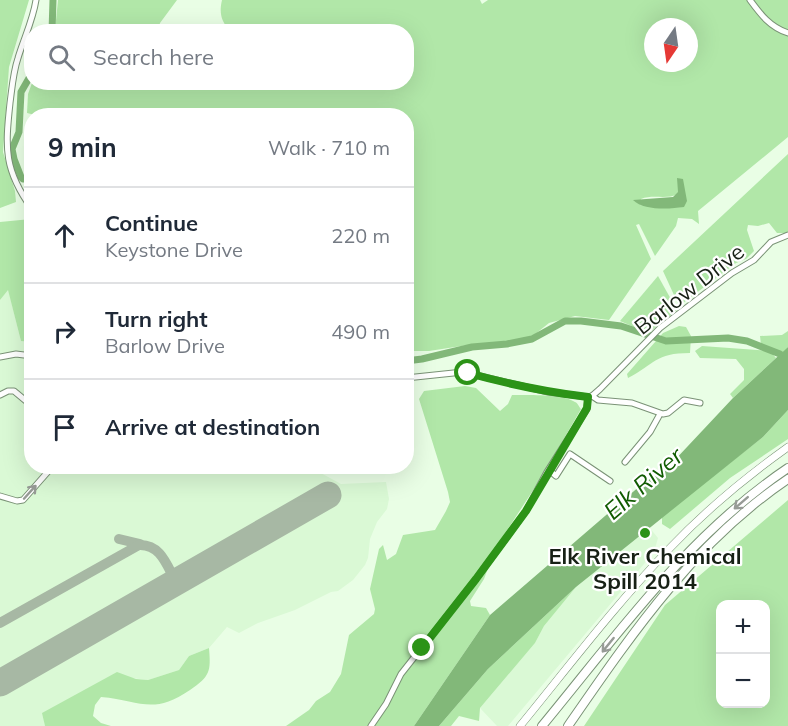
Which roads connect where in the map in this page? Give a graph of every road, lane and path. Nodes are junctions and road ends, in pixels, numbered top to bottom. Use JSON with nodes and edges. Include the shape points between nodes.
{"nodes":[{"id":1,"x":36,"y":0,"type":"edge"},
{"id":2,"x":750,"y":0,"type":"edge"},
{"id":3,"x":30,"y":24,"type":"edge"},
{"id":4,"x":788,"y":33,"type":"edge"},
{"id":5,"x":24,"y":40,"type":"edge"},
{"id":6,"x":24,"y":197,"type":"edge"},
{"id":7,"x":788,"y":235,"type":"edge"},
{"id":8,"x":24,"y":355,"type":"edge"},
{"id":9,"x":0,"y":357,"type":"edge"},
{"id":10,"x":414,"y":377,"type":"edge"},
{"id":11,"x":0,"y":395,"type":"edge"},
{"id":12,"x":590,"y":397,"type":"junction"},
{"id":13,"x":24,"y":399,"type":"edge"},
{"id":14,"x":700,"y":403,"type":"dead end"},
{"id":15,"x":660,"y":414,"type":"junction"},
{"id":16,"x":788,"y":447,"type":"edge"},
{"id":17,"x":625,"y":462,"type":"dead end"},
{"id":18,"x":788,"y":468,"type":"edge"},
{"id":19,"x":549,"y":470,"type":"junction"},
{"id":20,"x":46,"y":474,"type":"edge"},
{"id":21,"x":788,"y":479,"type":"edge"},
{"id":22,"x":610,"y":481,"type":"dead end"},
{"id":23,"x":0,"y":496,"type":"edge"},
{"id":24,"x":371,"y":726,"type":"edge"},
{"id":25,"x":520,"y":726,"type":"edge"},
{"id":26,"x":542,"y":726,"type":"edge"},
{"id":27,"x":568,"y":726,"type":"edge"}],
"edges":[{"from":1,"to":3,"type":"street"},
{"from":2,"to":4,"type":"street","via":[[770,25]]},
{"from":5,"to":6,"type":"street","via":[[12,81],[6,145],[11,173]]},
{"from":7,"to":12,"type":"street","name":"Barlow Drive","via":[[771,242],[754,260],[657,331]]},
{"from":8,"to":9,"type":"street"},
{"from":10,"to":12,"type":"street","via":[[463,372],[548,392]]},
{"from":11,"to":13,"type":"street","via":[[14,391]]},
{"from":12,"to":15,"type":"street","via":[[632,403]]},
{"from":12,"to":19,"type":"street","name":"Barlow Drive","via":[[587,409]]},
{"from":14,"to":15,"type":"street","via":[[687,400]]},
{"from":15,"to":17,"type":"street"},
{"from":16,"to":25,"type":"main road","via":[[724,496],[670,547]]},
{"from":18,"to":26,"type":"highway","one_way":true,"via":[[757,489],[684,557]]},
{"from":19,"to":22,"type":"street","via":[[556,476],[570,454]]},
{"from":19,"to":24,"type":"street","name":"Barlow Drive","via":[[526,511],[402,674]]},
{"from":23,"to":20,"type":"street","one_way":true,"via":[[23,500]]},
{"from":21,"to":27,"type":"highway","via":[[746,511],[680,575],[629,638]]}]}
